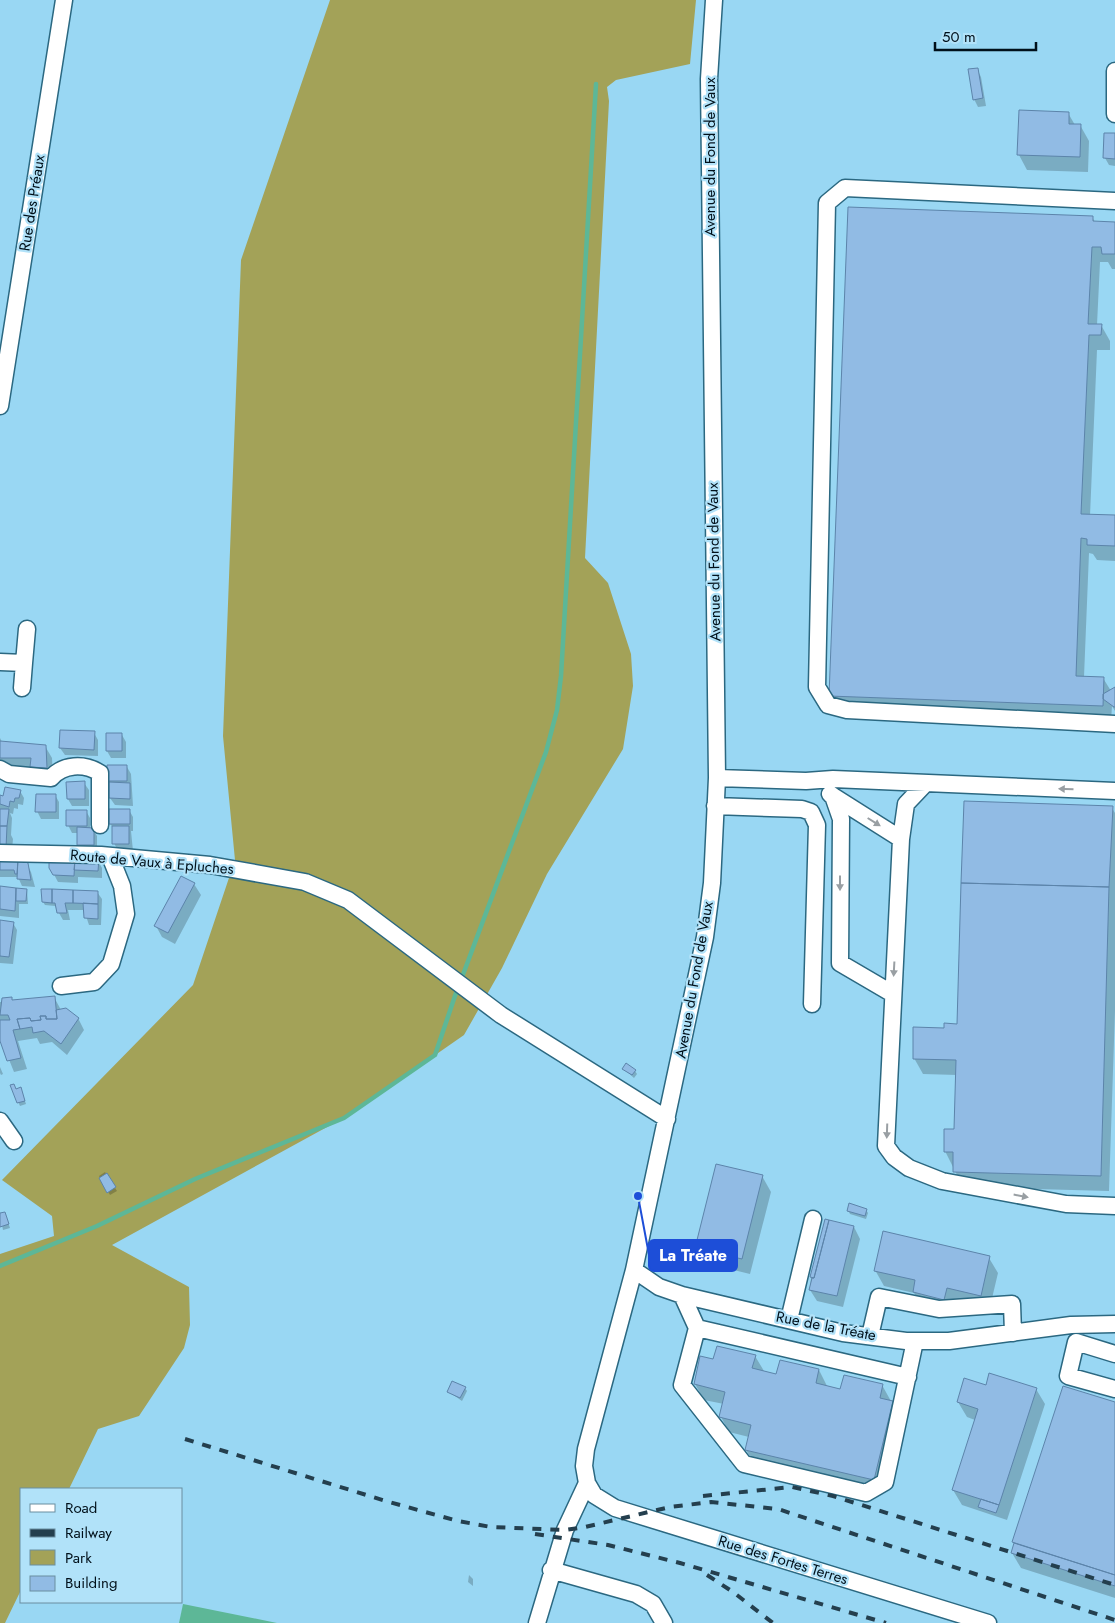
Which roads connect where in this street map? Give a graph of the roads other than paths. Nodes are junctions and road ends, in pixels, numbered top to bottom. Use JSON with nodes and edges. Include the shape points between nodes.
{"nodes":[{"id":1,"x":64,"y":0,"type":"edge"},
{"id":2,"x":714,"y":0,"type":"edge"},
{"id":3,"x":1115,"y":71,"type":"edge"},
{"id":4,"x":1115,"y":114,"type":"edge"},
{"id":5,"x":1115,"y":201,"type":"edge"},
{"id":6,"x":0,"y":406,"type":"edge"},
{"id":7,"x":27,"y":629,"type":"dead end"},
{"id":8,"x":0,"y":662,"type":"edge"},
{"id":9,"x":24,"y":663,"type":"junction"},
{"id":10,"x":22,"y":688,"type":"dead end"},
{"id":11,"x":1115,"y":724,"type":"edge"},
{"id":12,"x":0,"y":769,"type":"edge"},
{"id":13,"x":716,"y":778,"type":"junction"},
{"id":14,"x":806,"y":781,"type":"junction"},
{"id":15,"x":926,"y":783,"type":"junction"},
{"id":16,"x":1115,"y":791,"type":"edge"},
{"id":17,"x":832,"y":796,"type":"junction"},
{"id":18,"x":716,"y":806,"type":"junction"},
{"id":19,"x":100,"y":825,"type":"dead end"},
{"id":20,"x":901,"y":839,"type":"junction"},
{"id":21,"x":0,"y":853,"type":"edge"},
{"id":22,"x":110,"y":856,"type":"junction"},
{"id":23,"x":61,"y":986,"type":"dead end"},
{"id":24,"x":893,"y":994,"type":"junction"},
{"id":25,"x":812,"y":1004,"type":"dead end"},
{"id":26,"x":668,"y":1119,"type":"junction"},
{"id":27,"x":0,"y":1121,"type":"edge"},
{"id":28,"x":14,"y":1141,"type":"dead end"},
{"id":29,"x":1115,"y":1206,"type":"edge"},
{"id":30,"x":813,"y":1219,"type":"dead end"},
{"id":31,"x":634,"y":1270,"type":"junction"},
{"id":32,"x":682,"y":1295,"type":"junction"},
{"id":33,"x":789,"y":1320,"type":"junction"},
{"id":34,"x":1115,"y":1324,"type":"edge"},
{"id":35,"x":1071,"y":1325,"type":"junction"},
{"id":36,"x":697,"y":1328,"type":"junction"},
{"id":37,"x":1013,"y":1333,"type":"junction"},
{"id":38,"x":870,"y":1336,"type":"junction"},
{"id":39,"x":916,"y":1341,"type":"junction"},
{"id":40,"x":1076,"y":1342,"type":"junction"},
{"id":41,"x":1115,"y":1354,"type":"edge"},
{"id":42,"x":908,"y":1377,"type":"junction"},
{"id":43,"x":1115,"y":1389,"type":"edge"},
{"id":44,"x":587,"y":1483,"type":"junction"},
{"id":45,"x":551,"y":1570,"type":"junction"},
{"id":46,"x":537,"y":1623,"type":"edge"},
{"id":47,"x":664,"y":1623,"type":"edge"},
{"id":48,"x":988,"y":1623,"type":"edge"}],
"edges":[{"from":1,"to":6,"type":"street","name":"Rue des Préaux"},
{"from":2,"to":13,"type":"street","name":"Avenue du Fond de Vaux","via":[[709,79]]},
{"from":3,"to":4,"type":"street"},
{"from":5,"to":11,"type":"street","via":[[846,188],[827,203],[817,688],[828,705],[847,710]]},
{"from":7,"to":9,"type":"street"},
{"from":8,"to":9,"type":"street"},
{"from":9,"to":10,"type":"street"},
{"from":12,"to":19,"type":"street","via":[[9,774],[50,778],[57,771],[74,766],[100,773]]},
{"from":13,"to":14,"type":"street"},
{"from":13,"to":18,"type":"street","name":"Avenue du Fond de Vaux"},
{"from":14,"to":15,"type":"street"},
{"from":14,"to":17,"type":"street"},
{"from":16,"to":15,"type":"street","one_way":true},
{"from":15,"to":20,"type":"street","via":[[906,804]]},
{"from":17,"to":20,"type":"street","one_way":true},
{"from":17,"to":24,"type":"street","one_way":true,"via":[[841,819],[840,963]]},
{"from":18,"to":25,"type":"street","via":[[802,808],[811,812],[817,825]]},
{"from":18,"to":26,"type":"street","name":"Avenue du Fond de Vaux","via":[[705,937]]},
{"from":20,"to":24,"type":"street","one_way":true},
{"from":21,"to":22,"type":"street","name":"Route de Vaux à Epluches"},
{"from":22,"to":23,"type":"street","via":[[122,886],[126,914],[111,964],[94,982]]},
{"from":22,"to":26,"type":"street","name":"Route de Vaux à Epluches","via":[[210,865],[306,882],[348,900],[501,1015]]},
{"from":24,"to":29,"type":"street","one_way":true,"via":[[886,1146],[894,1158],[909,1168],[942,1181],[1066,1204]]},
{"from":26,"to":31,"type":"street","name":"Avenue du Fond de Vaux"},
{"from":27,"to":28,"type":"street"},
{"from":30,"to":33,"type":"street"},
{"from":31,"to":32,"type":"street","name":"Rue de la Tréate","via":[[659,1287]]},
{"from":31,"to":44,"type":"street","name":"Avenue du Fond de Vaux","via":[[586,1449]]},
{"from":32,"to":33,"type":"street","name":"Rue de la Tréate"},
{"from":32,"to":36,"type":"street"},
{"from":33,"to":38,"type":"street","name":"Rue de la Tréate"},
{"from":34,"to":35,"type":"street","name":"Rue de la Tréate"},
{"from":35,"to":37,"type":"street","name":"Rue de la Tréate"},
{"from":35,"to":40,"type":"street"},
{"from":36,"to":42,"type":"street"},
{"from":36,"to":42,"type":"street","via":[[682,1386],[744,1464],[866,1493],[885,1482]]},
{"from":37,"to":38,"type":"street","via":[[1012,1304],[939,1309],[879,1297]]},
{"from":37,"to":39,"type":"street","name":"Rue de la Tréate","via":[[949,1341]]},
{"from":38,"to":39,"type":"street","name":"Rue de la Tréate"},
{"from":39,"to":42,"type":"street"},
{"from":40,"to":41,"type":"street"},
{"from":40,"to":43,"type":"street","via":[[1068,1376]]},
{"from":44,"to":45,"type":"street"},
{"from":44,"to":48,"type":"street","name":"Rue des Fortes Terres","via":[[594,1495],[615,1508]]},
{"from":45,"to":46,"type":"street"},
{"from":45,"to":47,"type":"street","via":[[636,1594],[653,1604]]}]}
